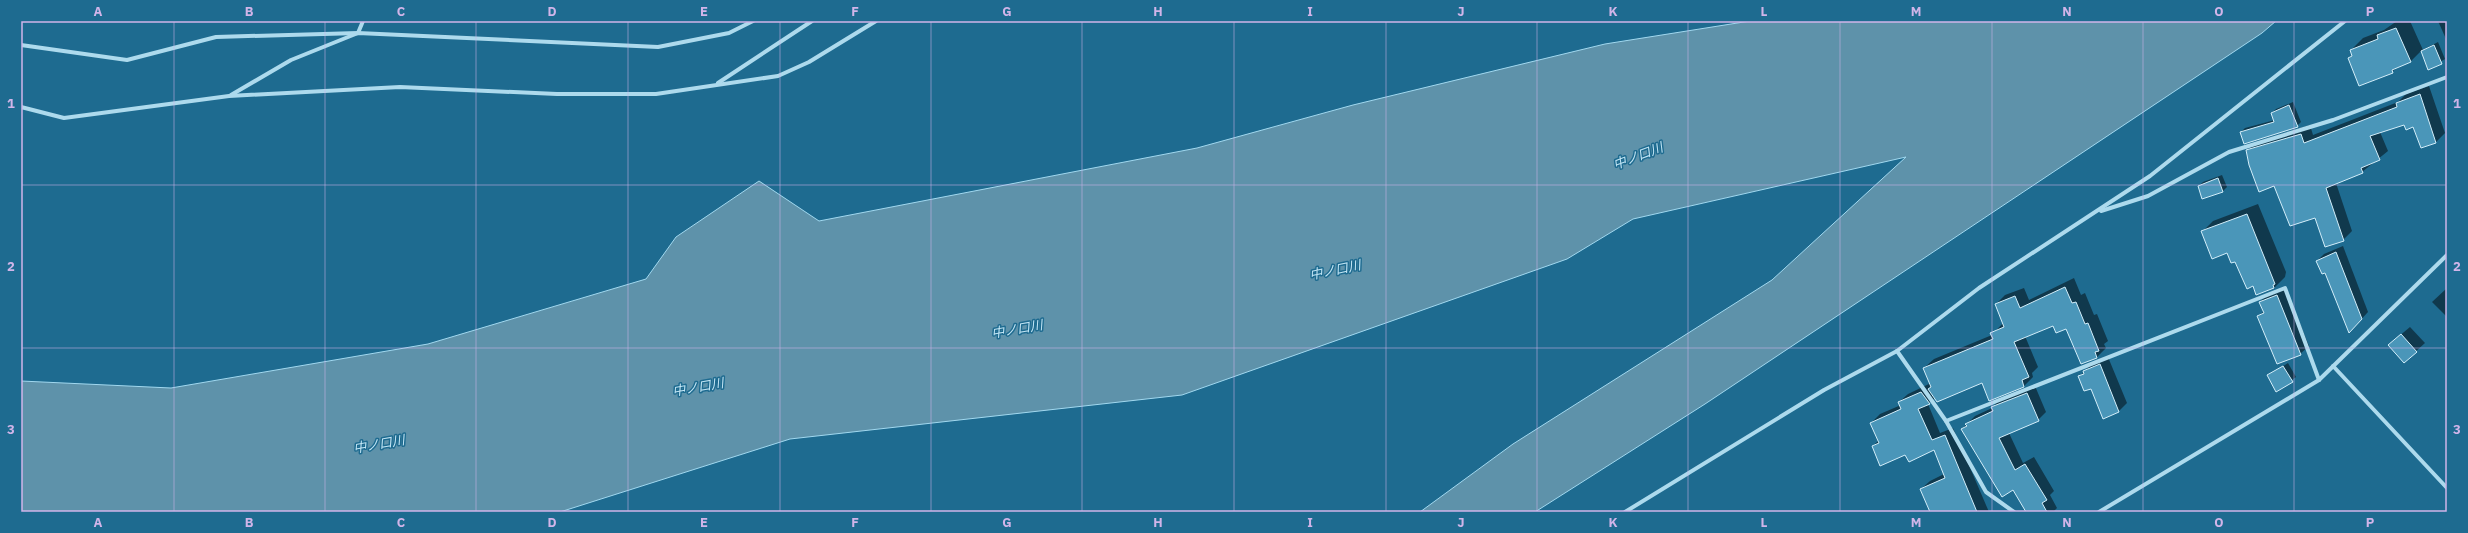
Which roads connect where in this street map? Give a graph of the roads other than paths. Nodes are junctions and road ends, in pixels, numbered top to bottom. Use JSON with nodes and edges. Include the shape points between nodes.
{"nodes":[{"id":1,"x":363,"y":21,"type":"edge"},
{"id":2,"x":753,"y":21,"type":"edge"},
{"id":3,"x":812,"y":21,"type":"edge"},
{"id":4,"x":876,"y":21,"type":"edge"},
{"id":5,"x":2345,"y":21,"type":"edge"},
{"id":6,"x":358,"y":32,"type":"junction"},
{"id":7,"x":21,"y":45,"type":"edge"},
{"id":8,"x":2447,"y":78,"type":"edge"},
{"id":9,"x":716,"y":84,"type":"junction"},
{"id":10,"x":229,"y":96,"type":"junction"},
{"id":11,"x":21,"y":107,"type":"edge"},
{"id":12,"x":2097,"y":212,"type":"junction"},
{"id":13,"x":2447,"y":255,"type":"edge"},
{"id":14,"x":1897,"y":351,"type":"junction"},
{"id":15,"x":2333,"y":366,"type":"junction"},
{"id":16,"x":2319,"y":380,"type":"junction"},
{"id":17,"x":1946,"y":421,"type":"junction"},
{"id":18,"x":2447,"y":488,"type":"edge"},
{"id":19,"x":1625,"y":512,"type":"edge"},
{"id":20,"x":2014,"y":512,"type":"edge"},
{"id":21,"x":2099,"y":512,"type":"edge"}],
"edges":[{"from":1,"to":6,"type":"street"},
{"from":2,"to":6,"type":"street","via":[[729,33],[658,47]]},
{"from":3,"to":9,"type":"street"},
{"from":4,"to":9,"type":"street","via":[[809,62],[778,76]]},
{"from":5,"to":12,"type":"street","via":[[2150,176]]},
{"from":6,"to":7,"type":"street","via":[[216,37],[127,60]]},
{"from":6,"to":10,"type":"street","via":[[291,60]]},
{"from":8,"to":12,"type":"street","via":[[2333,120],[2229,152],[2148,196]]},
{"from":9,"to":10,"type":"street","via":[[656,94],[557,94],[400,88]]},
{"from":10,"to":11,"type":"street","via":[[64,118]]},
{"from":12,"to":14,"type":"street","via":[[1979,288]]},
{"from":13,"to":15,"type":"street"},
{"from":14,"to":17,"type":"street"},
{"from":14,"to":19,"type":"street","via":[[1824,390]]},
{"from":15,"to":16,"type":"street"},
{"from":15,"to":18,"type":"street"},
{"from":16,"to":17,"type":"street","via":[[2285,288]]},
{"from":16,"to":21,"type":"street"},
{"from":17,"to":20,"type":"street","via":[[1986,492]]}]}
